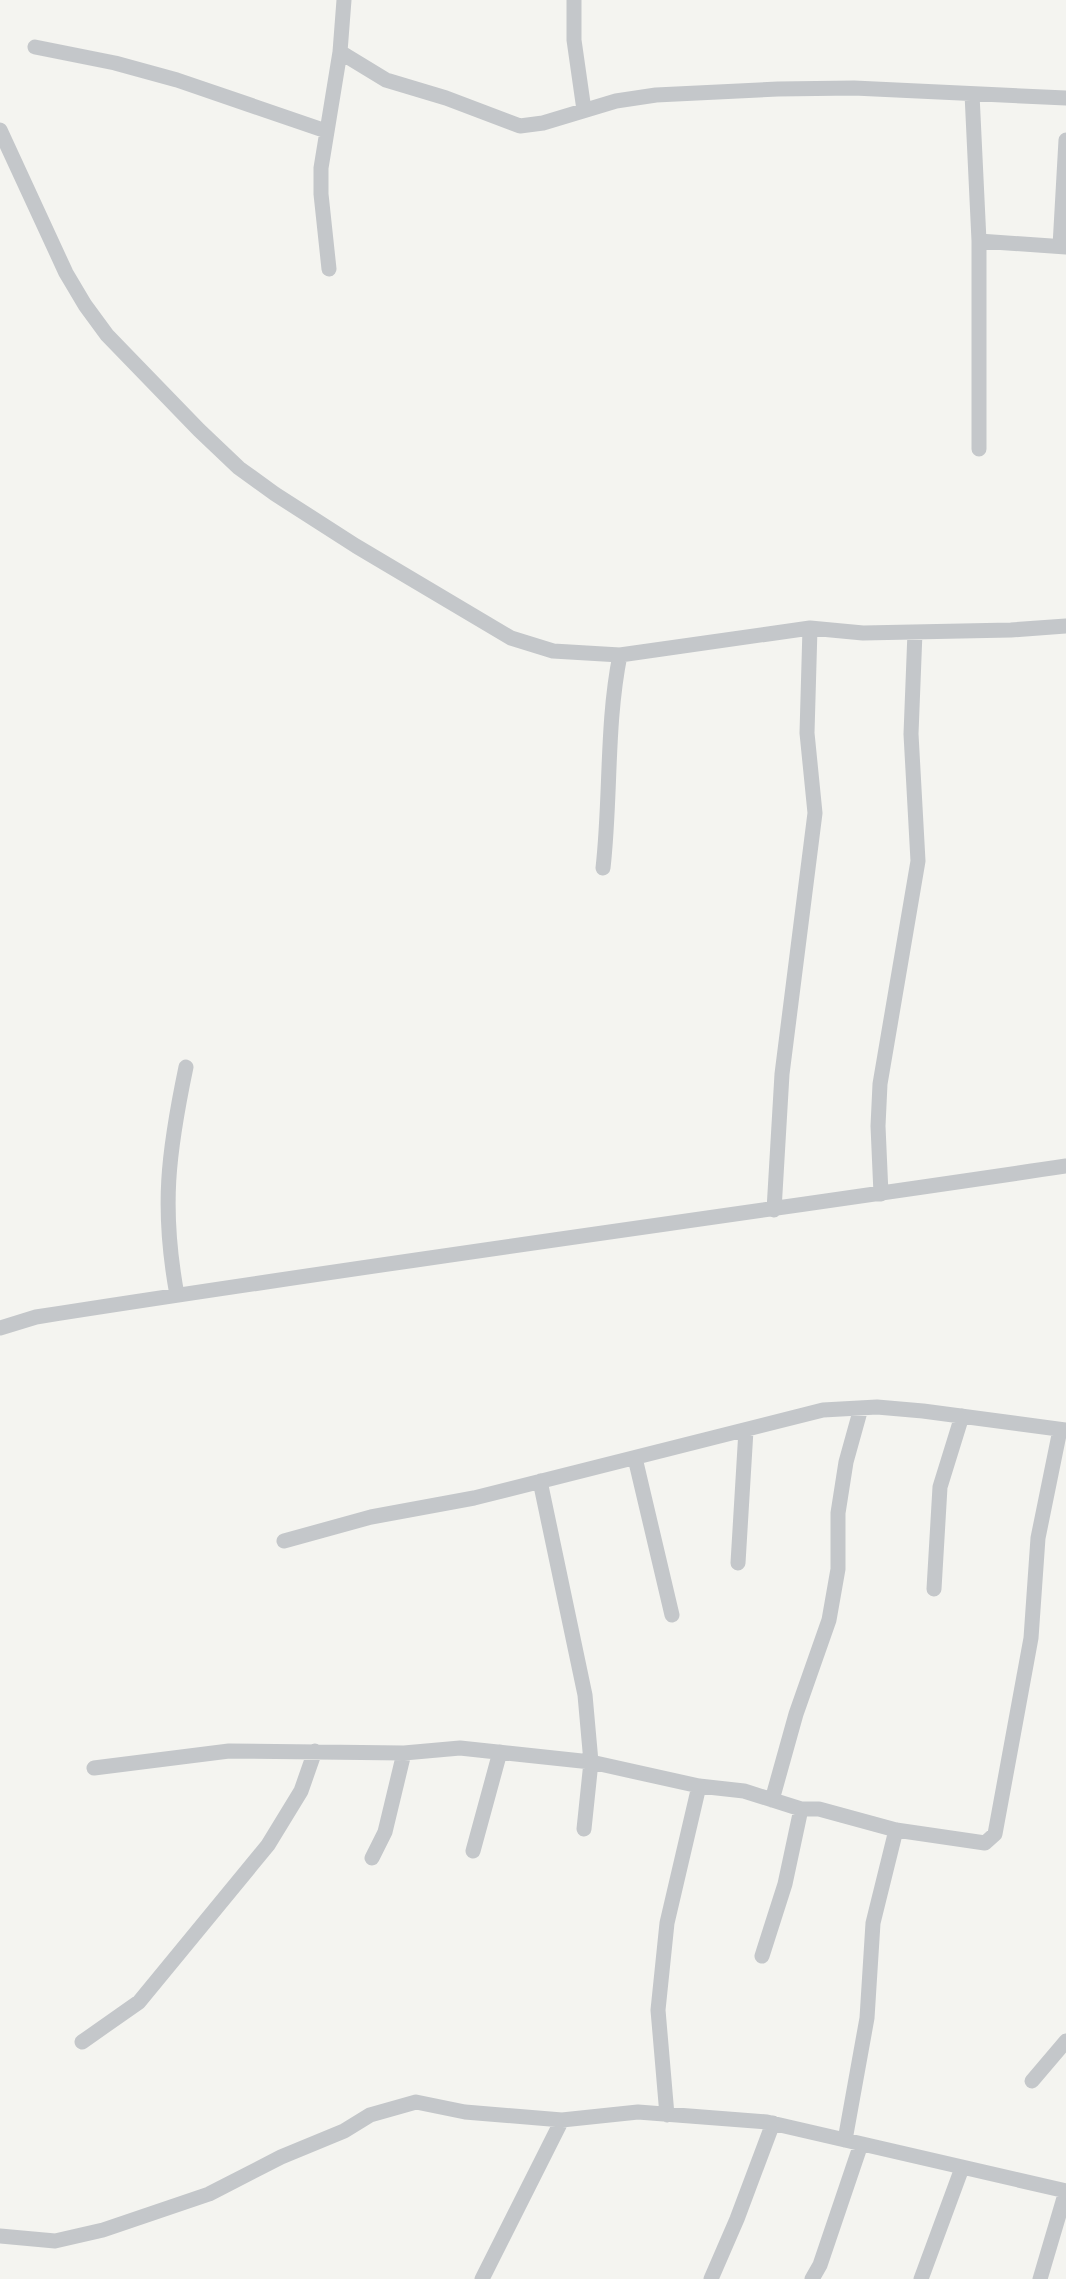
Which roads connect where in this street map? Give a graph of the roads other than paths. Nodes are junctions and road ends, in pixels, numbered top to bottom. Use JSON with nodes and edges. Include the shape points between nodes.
{"nodes":[{"id":1,"x":344,"y":0,"type":"edge"},
{"id":2,"x":574,"y":0,"type":"edge"},
{"id":3,"x":35,"y":47,"type":"dead end"},
{"id":4,"x":340,"y":52,"type":"junction"},
{"id":5,"x":972,"y":94,"type":"junction"},
{"id":6,"x":1066,"y":98,"type":"edge"},
{"id":7,"x":584,"y":110,"type":"junction"},
{"id":8,"x":0,"y":130,"type":"edge"},
{"id":9,"x":326,"y":131,"type":"junction"},
{"id":10,"x":1066,"y":140,"type":"edge"},
{"id":11,"x":979,"y":241,"type":"junction"},
{"id":12,"x":1063,"y":246,"type":"edge"},
{"id":13,"x":329,"y":268,"type":"dead end"},
{"id":14,"x":979,"y":449,"type":"dead end"},
{"id":15,"x":1066,"y":626,"type":"edge"},
{"id":16,"x":810,"y":628,"type":"junction"},
{"id":17,"x":915,"y":632,"type":"junction"},
{"id":18,"x":621,"y":654,"type":"junction"},
{"id":19,"x":603,"y":868,"type":"dead end"},
{"id":20,"x":186,"y":1067,"type":"dead end"},
{"id":21,"x":1066,"y":1166,"type":"edge"},
{"id":22,"x":881,"y":1194,"type":"junction"},
{"id":23,"x":774,"y":1210,"type":"junction"},
{"id":24,"x":177,"y":1295,"type":"junction"},
{"id":25,"x":0,"y":1328,"type":"edge"},
{"id":26,"x":861,"y":1408,"type":"junction"},
{"id":27,"x":962,"y":1416,"type":"junction"},
{"id":28,"x":746,"y":1430,"type":"junction"},
{"id":29,"x":1063,"y":1430,"type":"edge"},
{"id":30,"x":635,"y":1458,"type":"junction"},
{"id":31,"x":540,"y":1481,"type":"junction"},
{"id":32,"x":284,"y":1541,"type":"dead end"},
{"id":33,"x":738,"y":1563,"type":"dead end"},
{"id":34,"x":934,"y":1588,"type":"dead end"},
{"id":35,"x":672,"y":1615,"type":"dead end"},
{"id":36,"x":315,"y":1751,"type":"junction"},
{"id":37,"x":500,"y":1752,"type":"junction"},
{"id":38,"x":404,"y":1753,"type":"junction"},
{"id":39,"x":591,"y":1762,"type":"junction"},
{"id":40,"x":94,"y":1768,"type":"dead end"},
{"id":41,"x":699,"y":1786,"type":"junction"},
{"id":42,"x":772,"y":1800,"type":"junction"},
{"id":43,"x":801,"y":1809,"type":"junction"},
{"id":44,"x":584,"y":1828,"type":"dead end"},
{"id":45,"x":896,"y":1830,"type":"junction"},
{"id":46,"x":473,"y":1851,"type":"dead end"},
{"id":47,"x":372,"y":1858,"type":"dead end"},
{"id":48,"x":762,"y":1956,"type":"dead end"},
{"id":49,"x":1066,"y":2041,"type":"edge"},
{"id":50,"x":82,"y":2042,"type":"dead end"},
{"id":51,"x":1032,"y":2081,"type":"dead end"},
{"id":52,"x":667,"y":2115,"type":"junction"},
{"id":53,"x":562,"y":2120,"type":"junction"},
{"id":54,"x":772,"y":2123,"type":"junction"},
{"id":55,"x":845,"y":2140,"type":"junction"},
{"id":56,"x":861,"y":2144,"type":"junction"},
{"id":57,"x":962,"y":2168,"type":"junction"},
{"id":58,"x":0,"y":2236,"type":"edge"},
{"id":59,"x":482,"y":2279,"type":"edge"},
{"id":60,"x":711,"y":2279,"type":"edge"},
{"id":61,"x":812,"y":2279,"type":"edge"},
{"id":62,"x":921,"y":2279,"type":"edge"},
{"id":63,"x":1040,"y":2279,"type":"edge"}],
"edges":[{"from":1,"to":4,"type":"street"},
{"from":2,"to":7,"type":"street","via":[[574,40]]},
{"from":3,"to":9,"type":"street","via":[[167,78]]},
{"from":4,"to":7,"type":"street","via":[[386,80],[520,126]]},
{"from":4,"to":9,"type":"street"},
{"from":5,"to":6,"type":"street"},
{"from":5,"to":7,"type":"street","via":[[778,89],[656,95]]},
{"from":5,"to":11,"type":"street"},
{"from":8,"to":18,"type":"street","via":[[66,273],[85,305],[107,335],[239,468],[356,546],[511,638],[554,651]]},
{"from":9,"to":13,"type":"street","via":[[321,194]]},
{"from":10,"to":12,"type":"street"},
{"from":11,"to":12,"type":"street"},
{"from":11,"to":14,"type":"street"},
{"from":15,"to":17,"type":"street"},
{"from":16,"to":17,"type":"street"},
{"from":16,"to":18,"type":"street"},
{"from":16,"to":23,"type":"street","via":[[807,733],[815,813],[782,1074]]},
{"from":17,"to":22,"type":"street","via":[[911,734],[918,861],[880,1084]]},
{"from":18,"to":19,"type":"street","via":[[615,679]]},
{"from":20,"to":24,"type":"street","via":[[166,1188],[169,1253]]},
{"from":21,"to":22,"type":"street"},
{"from":22,"to":23,"type":"street"},
{"from":23,"to":24,"type":"street"},
{"from":24,"to":25,"type":"street","via":[[36,1317]]},
{"from":26,"to":27,"type":"street"},
{"from":26,"to":28,"type":"street","via":[[823,1410]]},
{"from":26,"to":42,"type":"street","via":[[841,1493],[838,1569],[829,1620],[796,1714]]},
{"from":27,"to":29,"type":"street"},
{"from":27,"to":34,"type":"street","via":[[940,1486]]},
{"from":28,"to":30,"type":"street"},
{"from":28,"to":33,"type":"street"},
{"from":29,"to":45,"type":"street","via":[[1038,1538],[1031,1638],[995,1834],[985,1843]]},
{"from":30,"to":31,"type":"street"},
{"from":30,"to":35,"type":"street"},
{"from":31,"to":32,"type":"street","via":[[371,1517]]},
{"from":31,"to":39,"type":"street","via":[[576,1640]]},
{"from":36,"to":38,"type":"street"},
{"from":36,"to":40,"type":"street","via":[[229,1751]]},
{"from":36,"to":50,"type":"street","via":[[301,1791],[268,1845],[139,2002]]},
{"from":37,"to":38,"type":"street","via":[[460,1748]]},
{"from":37,"to":39,"type":"street"},
{"from":37,"to":46,"type":"street"},
{"from":38,"to":47,"type":"street","via":[[385,1832]]},
{"from":39,"to":41,"type":"street"},
{"from":39,"to":44,"type":"street"},
{"from":41,"to":42,"type":"street","via":[[744,1791]]},
{"from":41,"to":52,"type":"street","via":[[667,1923],[659,1999]]},
{"from":42,"to":43,"type":"street"},
{"from":43,"to":45,"type":"street","via":[[819,1809]]},
{"from":43,"to":48,"type":"street","via":[[785,1884]]},
{"from":45,"to":55,"type":"street","via":[[873,1923],[867,2018]]},
{"from":49,"to":51,"type":"street"},
{"from":52,"to":53,"type":"street","via":[[638,2112]]},
{"from":52,"to":54,"type":"street"},
{"from":53,"to":58,"type":"street","via":[[465,2112],[416,2102],[370,2115],[209,2194],[103,2230],[55,2241]]},
{"from":53,"to":59,"type":"street"},
{"from":54,"to":55,"type":"street"},
{"from":54,"to":60,"type":"street"},
{"from":55,"to":56,"type":"street"},
{"from":56,"to":57,"type":"street"},
{"from":56,"to":61,"type":"street"},
{"from":57,"to":62,"type":"street"},
{"from":57,"to":63,"type":"street","via":[[1066,2190]]}]}
